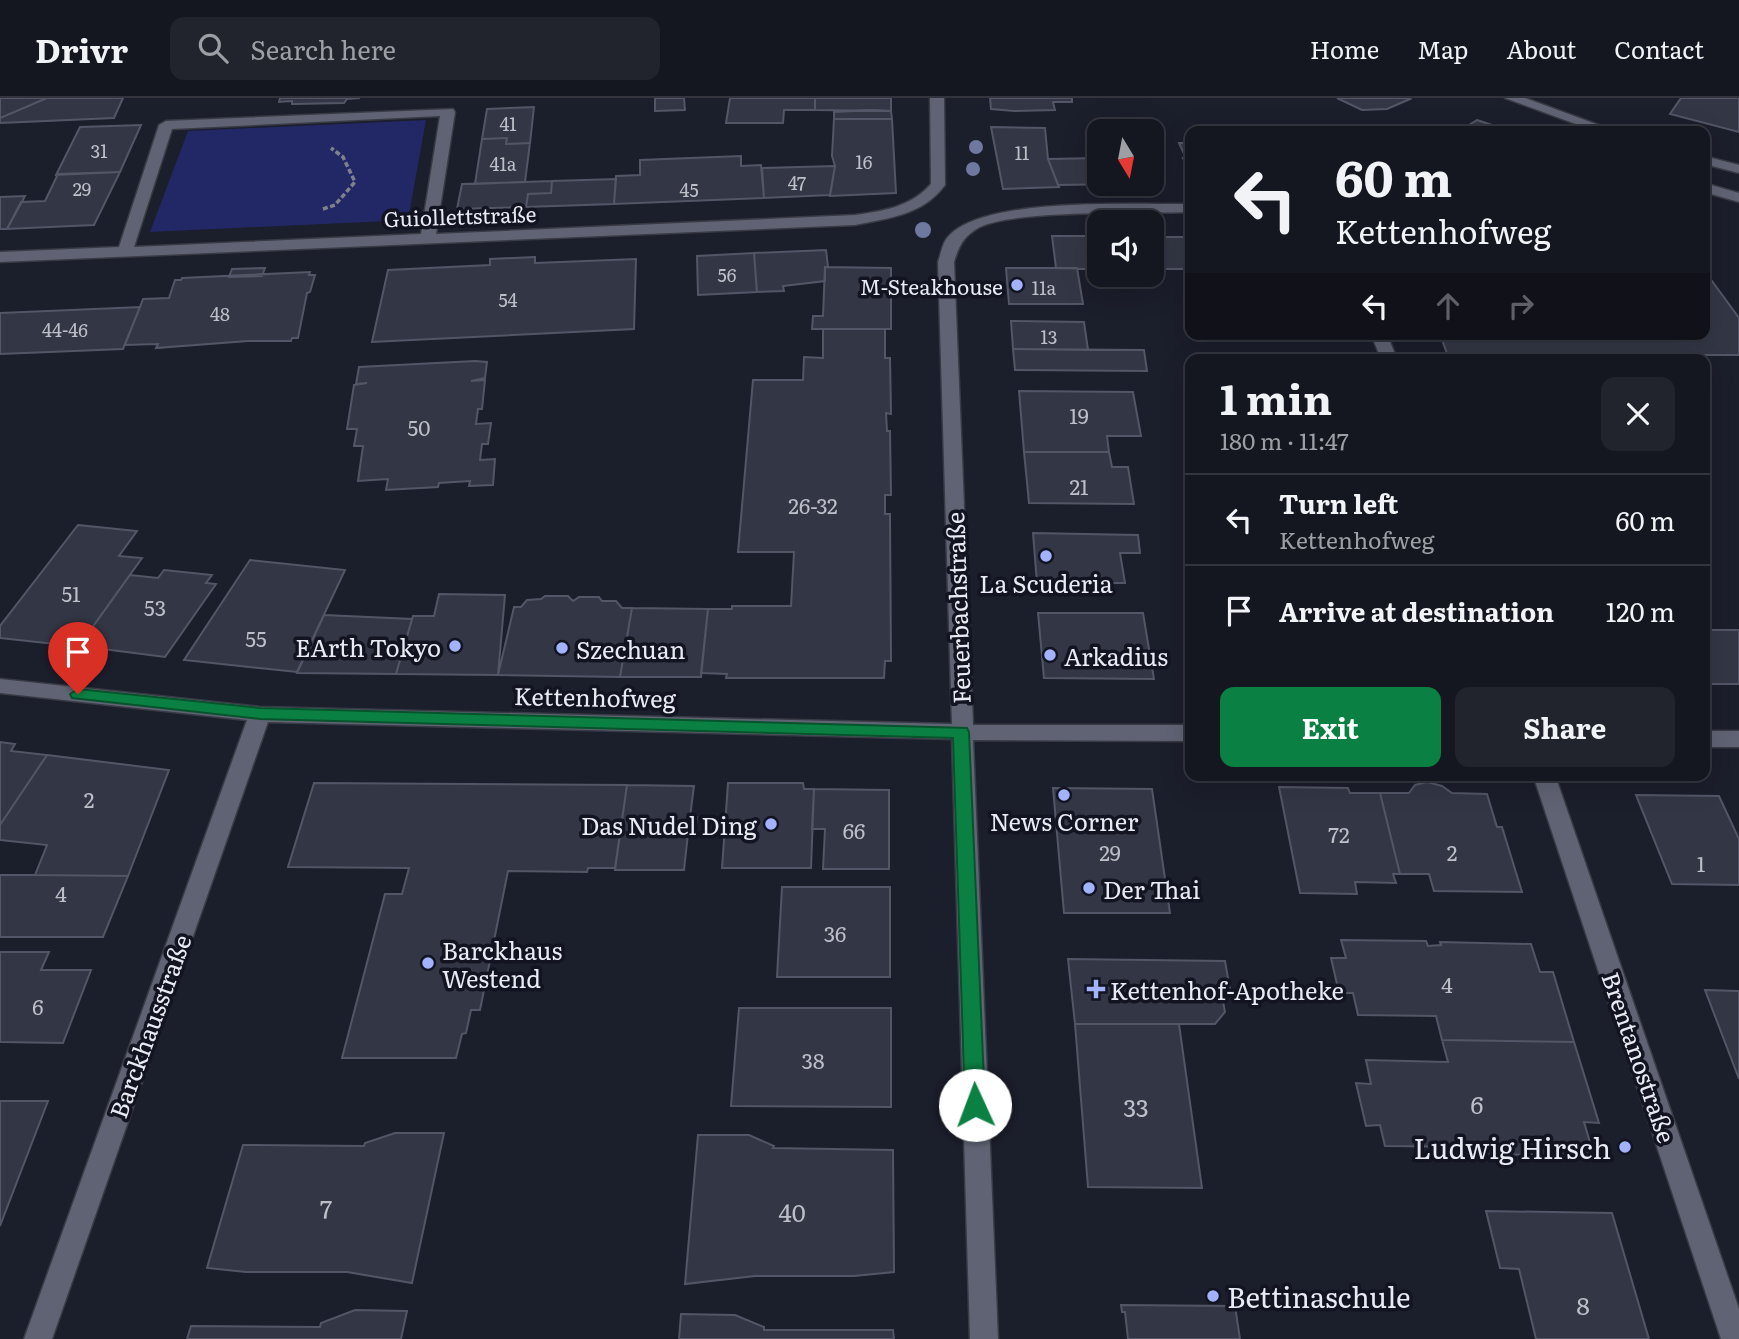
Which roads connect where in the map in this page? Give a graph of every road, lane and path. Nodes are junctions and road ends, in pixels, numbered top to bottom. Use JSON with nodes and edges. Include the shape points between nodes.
{"nodes":[{"id":1,"x":937,"y":98,"type":"edge"},
{"id":2,"x":1512,"y":98,"type":"edge"},
{"id":3,"x":302,"y":119,"type":"junction"},
{"id":4,"x":1593,"y":126,"type":"edge"},
{"id":5,"x":1710,"y":162,"type":"edge"},
{"id":6,"x":1739,"y":169,"type":"edge"},
{"id":7,"x":1710,"y":189,"type":"edge"},
{"id":8,"x":1736,"y":196,"type":"edge"},
{"id":9,"x":1185,"y":208,"type":"edge"},
{"id":10,"x":428,"y":237,"type":"junction"},
{"id":11,"x":285,"y":244,"type":"junction"},
{"id":12,"x":125,"y":251,"type":"junction"},
{"id":13,"x":0,"y":257,"type":"edge"},
{"id":14,"x":0,"y":686,"type":"edge"},
{"id":15,"x":260,"y":713,"type":"junction"},
{"id":16,"x":961,"y":732,"type":"junction"},
{"id":17,"x":1185,"y":733,"type":"edge"},
{"id":18,"x":1710,"y":739,"type":"edge"},
{"id":19,"x":1739,"y":739,"type":"edge"},
{"id":20,"x":1546,"y":781,"type":"edge"},
{"id":21,"x":38,"y":1339,"type":"edge"},
{"id":22,"x":984,"y":1339,"type":"edge"},
{"id":23,"x":1735,"y":1339,"type":"edge"}],
"edges":[{"from":1,"to":10,"type":"street","name":"Guiollettstraße","via":[[938,185],[920,204],[896,213],[855,220]]},
{"from":2,"to":4,"type":"street"},
{"from":3,"to":10,"type":"street","via":[[448,112]]},
{"from":3,"to":11,"type":"path","via":[[299,126],[343,157],[355,182],[335,205],[294,219]]},
{"from":3,"to":12,"type":"street","via":[[166,125]]},
{"from":5,"to":6,"type":"street"},
{"from":7,"to":8,"type":"street"},
{"from":9,"to":16,"type":"street","name":"Feuerbachstraße","via":[[1034,212],[974,224],[953,240],[946,262]]},
{"from":10,"to":11,"type":"street","name":"Guiollettstraße"},
{"from":11,"to":12,"type":"street","name":"Guiollettstraße"},
{"from":12,"to":13,"type":"street","name":"Guiollettstraße"},
{"from":14,"to":15,"type":"street","name":"Kettenhofweg"},
{"from":15,"to":16,"type":"street","name":"Kettenhofweg"},
{"from":15,"to":21,"type":"street","name":"Barckhausstraße"},
{"from":16,"to":17,"type":"street","name":"Kettenhofweg"},
{"from":16,"to":22,"type":"street","name":"Feuerbachstraße"},
{"from":18,"to":19,"type":"street"},
{"from":20,"to":23,"type":"street","name":"Brentanostraße"}]}
